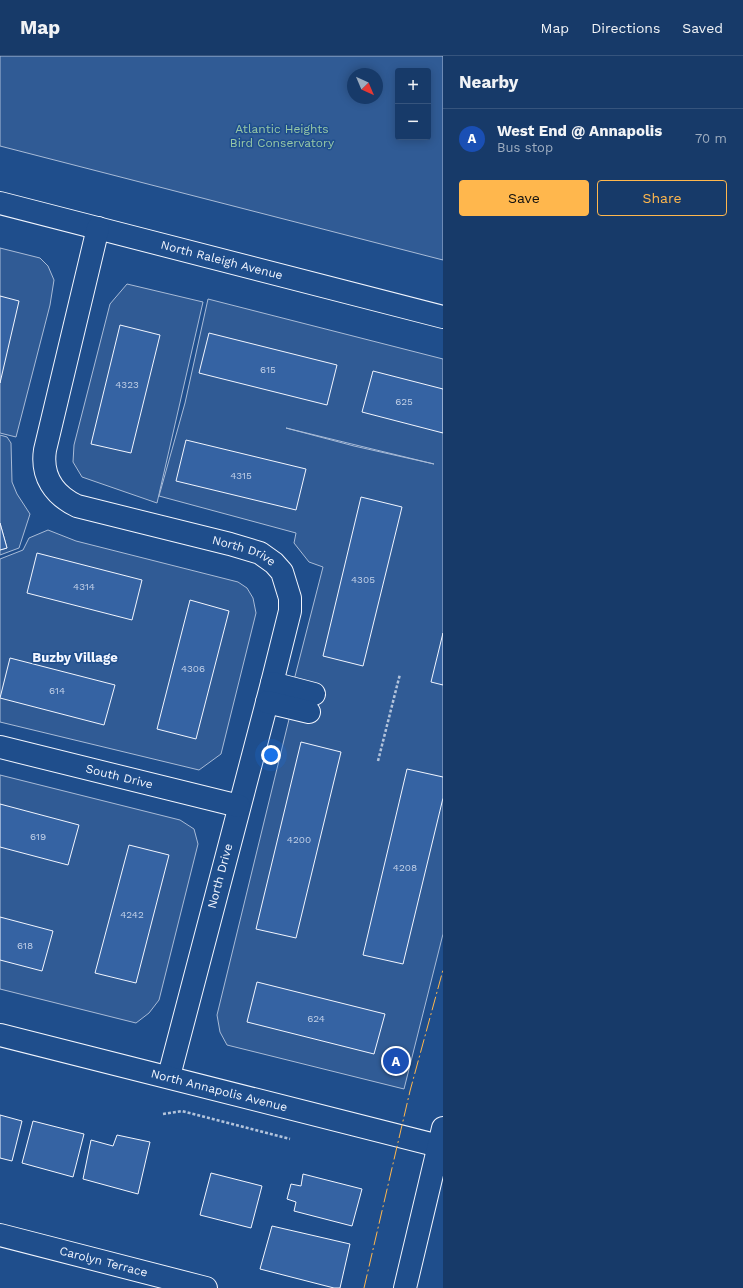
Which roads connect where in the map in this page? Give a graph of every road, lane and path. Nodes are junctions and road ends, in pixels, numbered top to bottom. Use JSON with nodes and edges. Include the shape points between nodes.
{"nodes":[{"id":1,"x":0,"y":203,"type":"edge"},
{"id":2,"x":98,"y":228,"type":"junction"},
{"id":3,"x":443,"y":317,"type":"edge"},
{"id":4,"x":400,"y":674,"type":"dead end"},
{"id":5,"x":269,"y":693,"type":"junction"},
{"id":6,"x":311,"y":703,"type":"dead end"},
{"id":7,"x":0,"y":747,"type":"edge"},
{"id":8,"x":378,"y":761,"type":"dead end"},
{"id":9,"x":239,"y":806,"type":"junction"},
{"id":10,"x":0,"y":1035,"type":"edge"},
{"id":11,"x":169,"y":1076,"type":"junction"},
{"id":12,"x":164,"y":1114,"type":"dead end"},
{"id":13,"x":290,"y":1139,"type":"dead end"},
{"id":14,"x":442,"y":1140,"type":"edge"},
{"id":15,"x":0,"y":1235,"type":"edge"},
{"id":16,"x":206,"y":1288,"type":"edge"},
{"id":17,"x":404,"y":1288,"type":"edge"}],
"edges":[{"from":1,"to":2,"type":"street","name":"North Raleigh Avenue"},
{"from":2,"to":3,"type":"street","name":"North Raleigh Avenue"},
{"from":2,"to":5,"type":"street","name":"North Drive","via":[[45,450],[44,465],[47,474],[56,491],[77,506],[260,553],[274,563],[282,572],[287,584],[290,611]]},
{"from":4,"to":8,"type":"path"},
{"from":5,"to":6,"type":"street"},
{"from":5,"to":9,"type":"street","name":"North Drive"},
{"from":7,"to":9,"type":"street","name":"South Drive"},
{"from":9,"to":11,"type":"street","name":"North Drive"},
{"from":10,"to":11,"type":"street","name":"North Annapolis Avenue"},
{"from":11,"to":14,"type":"street","name":"North Annapolis Avenue"},
{"from":12,"to":13,"type":"path","via":[[182,1111]]},
{"from":14,"to":17,"type":"street"},
{"from":15,"to":16,"type":"street","name":"Carolyn Terrace"}]}
